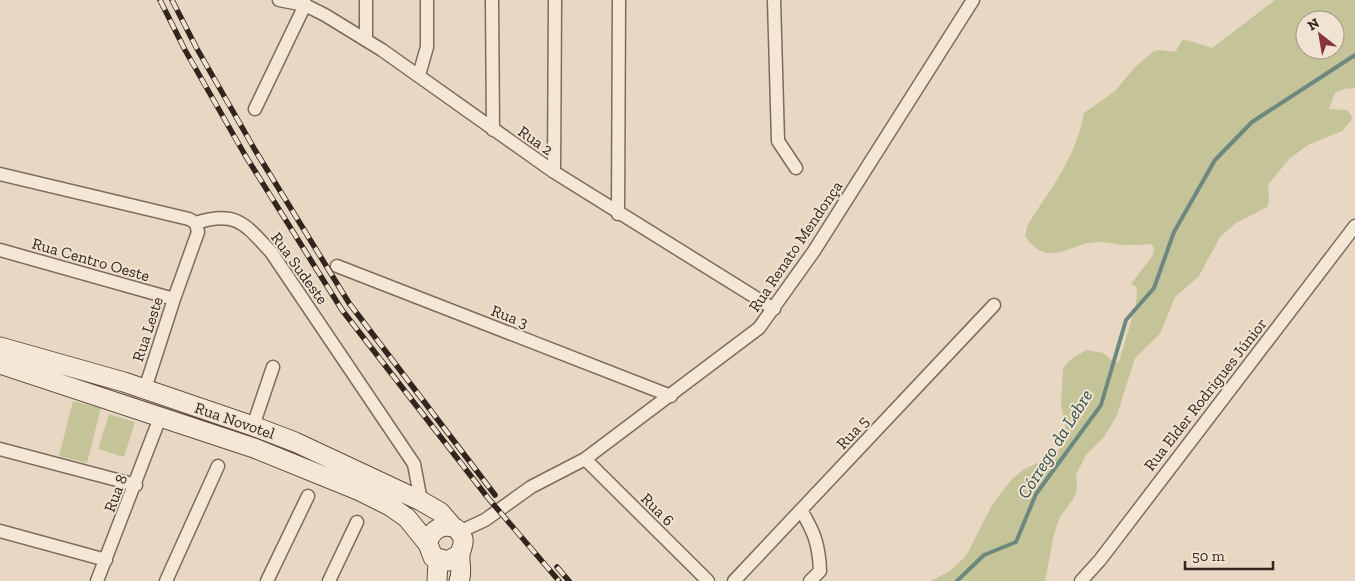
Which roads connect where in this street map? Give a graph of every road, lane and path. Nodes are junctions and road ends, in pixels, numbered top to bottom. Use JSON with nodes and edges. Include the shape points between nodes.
{"nodes":[{"id":1,"x":279,"y":0,"type":"edge"},
{"id":2,"x":366,"y":0,"type":"edge"},
{"id":3,"x":427,"y":0,"type":"edge"},
{"id":4,"x":492,"y":0,"type":"edge"},
{"id":5,"x":555,"y":0,"type":"edge"},
{"id":6,"x":619,"y":0,"type":"edge"},
{"id":7,"x":774,"y":0,"type":"edge"},
{"id":8,"x":973,"y":0,"type":"edge"},
{"id":9,"x":304,"y":2,"type":"edge"},
{"id":10,"x":366,"y":40,"type":"junction"},
{"id":11,"x":419,"y":75,"type":"junction"},
{"id":12,"x":255,"y":109,"type":"dead end"},
{"id":13,"x":493,"y":130,"type":"junction"},
{"id":14,"x":796,"y":168,"type":"dead end"},
{"id":15,"x":554,"y":172,"type":"junction"},
{"id":16,"x":0,"y":174,"type":"edge"},
{"id":17,"x":618,"y":214,"type":"junction"},
{"id":18,"x":196,"y":223,"type":"junction"},
{"id":19,"x":1355,"y":226,"type":"edge"},
{"id":20,"x":0,"y":250,"type":"edge"},
{"id":21,"x":337,"y":266,"type":"dead end"},
{"id":22,"x":174,"y":299,"type":"junction"},
{"id":23,"x":994,"y":305,"type":"dead end"},
{"id":24,"x":774,"y":309,"type":"junction"},
{"id":25,"x":0,"y":347,"type":"edge"},
{"id":26,"x":0,"y":364,"type":"edge"},
{"id":27,"x":273,"y":367,"type":"dead end"},
{"id":28,"x":145,"y":389,"type":"junction"},
{"id":29,"x":671,"y":396,"type":"junction"},
{"id":30,"x":191,"y":405,"type":"junction"},
{"id":31,"x":161,"y":415,"type":"junction"},
{"id":32,"x":253,"y":426,"type":"junction"},
{"id":33,"x":0,"y":449,"type":"edge"},
{"id":34,"x":585,"y":459,"type":"junction"},
{"id":35,"x":218,"y":466,"type":"dead end"},
{"id":36,"x":136,"y":485,"type":"junction"},
{"id":37,"x":308,"y":496,"type":"dead end"},
{"id":38,"x":421,"y":501,"type":"junction"},
{"id":39,"x":801,"y":510,"type":"junction"},
{"id":40,"x":358,"y":522,"type":"dead end"},
{"id":41,"x":0,"y":531,"type":"edge"},
{"id":42,"x":459,"y":539,"type":"junction"},
{"id":43,"x":428,"y":544,"type":"junction"},
{"id":44,"x":106,"y":560,"type":"junction"},
{"id":45,"x":438,"y":560,"type":"junction"},
{"id":46,"x":97,"y":581,"type":"edge"},
{"id":47,"x":166,"y":581,"type":"edge"},
{"id":48,"x":268,"y":581,"type":"edge"},
{"id":49,"x":329,"y":581,"type":"edge"},
{"id":50,"x":437,"y":581,"type":"edge"},
{"id":51,"x":459,"y":581,"type":"edge"},
{"id":52,"x":708,"y":581,"type":"edge"},
{"id":53,"x":734,"y":581,"type":"edge"},
{"id":54,"x":810,"y":581,"type":"edge"},
{"id":55,"x":1081,"y":581,"type":"edge"}],
"edges":[{"from":1,"to":9,"type":"street","name":"Rua 2"},
{"from":2,"to":10,"type":"street"},
{"from":3,"to":11,"type":"street","via":[[426,47]]},
{"from":4,"to":13,"type":"street"},
{"from":5,"to":15,"type":"street"},
{"from":6,"to":17,"type":"street"},
{"from":7,"to":14,"type":"street","via":[[778,141]]},
{"from":8,"to":24,"type":"street","name":"Rua Renato Mendonça"},
{"from":9,"to":10,"type":"street","name":"Rua 2"},
{"from":9,"to":12,"type":"street"},
{"from":10,"to":11,"type":"street","name":"Rua 2"},
{"from":11,"to":13,"type":"street","name":"Rua 2"},
{"from":13,"to":15,"type":"street","name":"Rua 2"},
{"from":15,"to":17,"type":"street","name":"Rua 2"},
{"from":16,"to":18,"type":"street"},
{"from":17,"to":24,"type":"street","name":"Rua 2"},
{"from":18,"to":22,"type":"street","name":"Rua Leste","via":[[198,232]]},
{"from":18,"to":38,"type":"street","name":"Rua Sudeste","via":[[216,217],[245,223],[271,252],[414,464]]},
{"from":19,"to":55,"type":"street","name":"Rua Elder Rodrigues Júnior"},
{"from":20,"to":22,"type":"street","name":"Rua Centro Oeste"},
{"from":21,"to":29,"type":"street","name":"Rua 3"},
{"from":22,"to":28,"type":"street","name":"Rua Leste"},
{"from":23,"to":39,"type":"street","name":"Rua 5"},
{"from":24,"to":29,"type":"street","name":"Rua Renato Mendonça","via":[[759,328]]},
{"from":25,"to":28,"type":"street","name":"Rua Novotel"},
{"from":26,"to":31,"type":"street","name":"Rua Novotel"},
{"from":27,"to":32,"type":"street"},
{"from":28,"to":30,"type":"street","name":"Rua Novotel"},
{"from":28,"to":31,"type":"street"},
{"from":29,"to":34,"type":"street","name":"Rua Renato Mendonça"},
{"from":30,"to":31,"type":"street"},
{"from":30,"to":32,"type":"street","name":"Rua Novotel"},
{"from":31,"to":36,"type":"street","name":"Rua 8"},
{"from":31,"to":43,"type":"street","name":"Rua Novotel","via":[[360,491],[407,518]]},
{"from":32,"to":38,"type":"street","name":"Rua Novotel","via":[[296,442]]},
{"from":33,"to":36,"type":"street"},
{"from":34,"to":42,"type":"street","name":"Rua Renato Mendonça","via":[[531,487]]},
{"from":34,"to":52,"type":"street","name":"Rua 6"},
{"from":35,"to":47,"type":"street"},
{"from":36,"to":44,"type":"street","name":"Rua 8"},
{"from":37,"to":48,"type":"street"},
{"from":38,"to":42,"type":"street","name":"Rua Novotel","via":[[440,512]]},
{"from":39,"to":53,"type":"street","name":"Rua 5"},
{"from":39,"to":54,"type":"street","via":[[819,547],[820,571]]},
{"from":40,"to":49,"type":"street"},
{"from":41,"to":44,"type":"street"},
{"from":42,"to":43,"type":"street","via":[[438,527],[430,534]]},
{"from":42,"to":45,"type":"street","via":[[448,561]]},
{"from":42,"to":51,"type":"street","via":[[462,572]]},
{"from":43,"to":45,"type":"street","via":[[430,553]]},
{"from":44,"to":46,"type":"street","name":"Rua 8"},
{"from":45,"to":50,"type":"street"}]}
